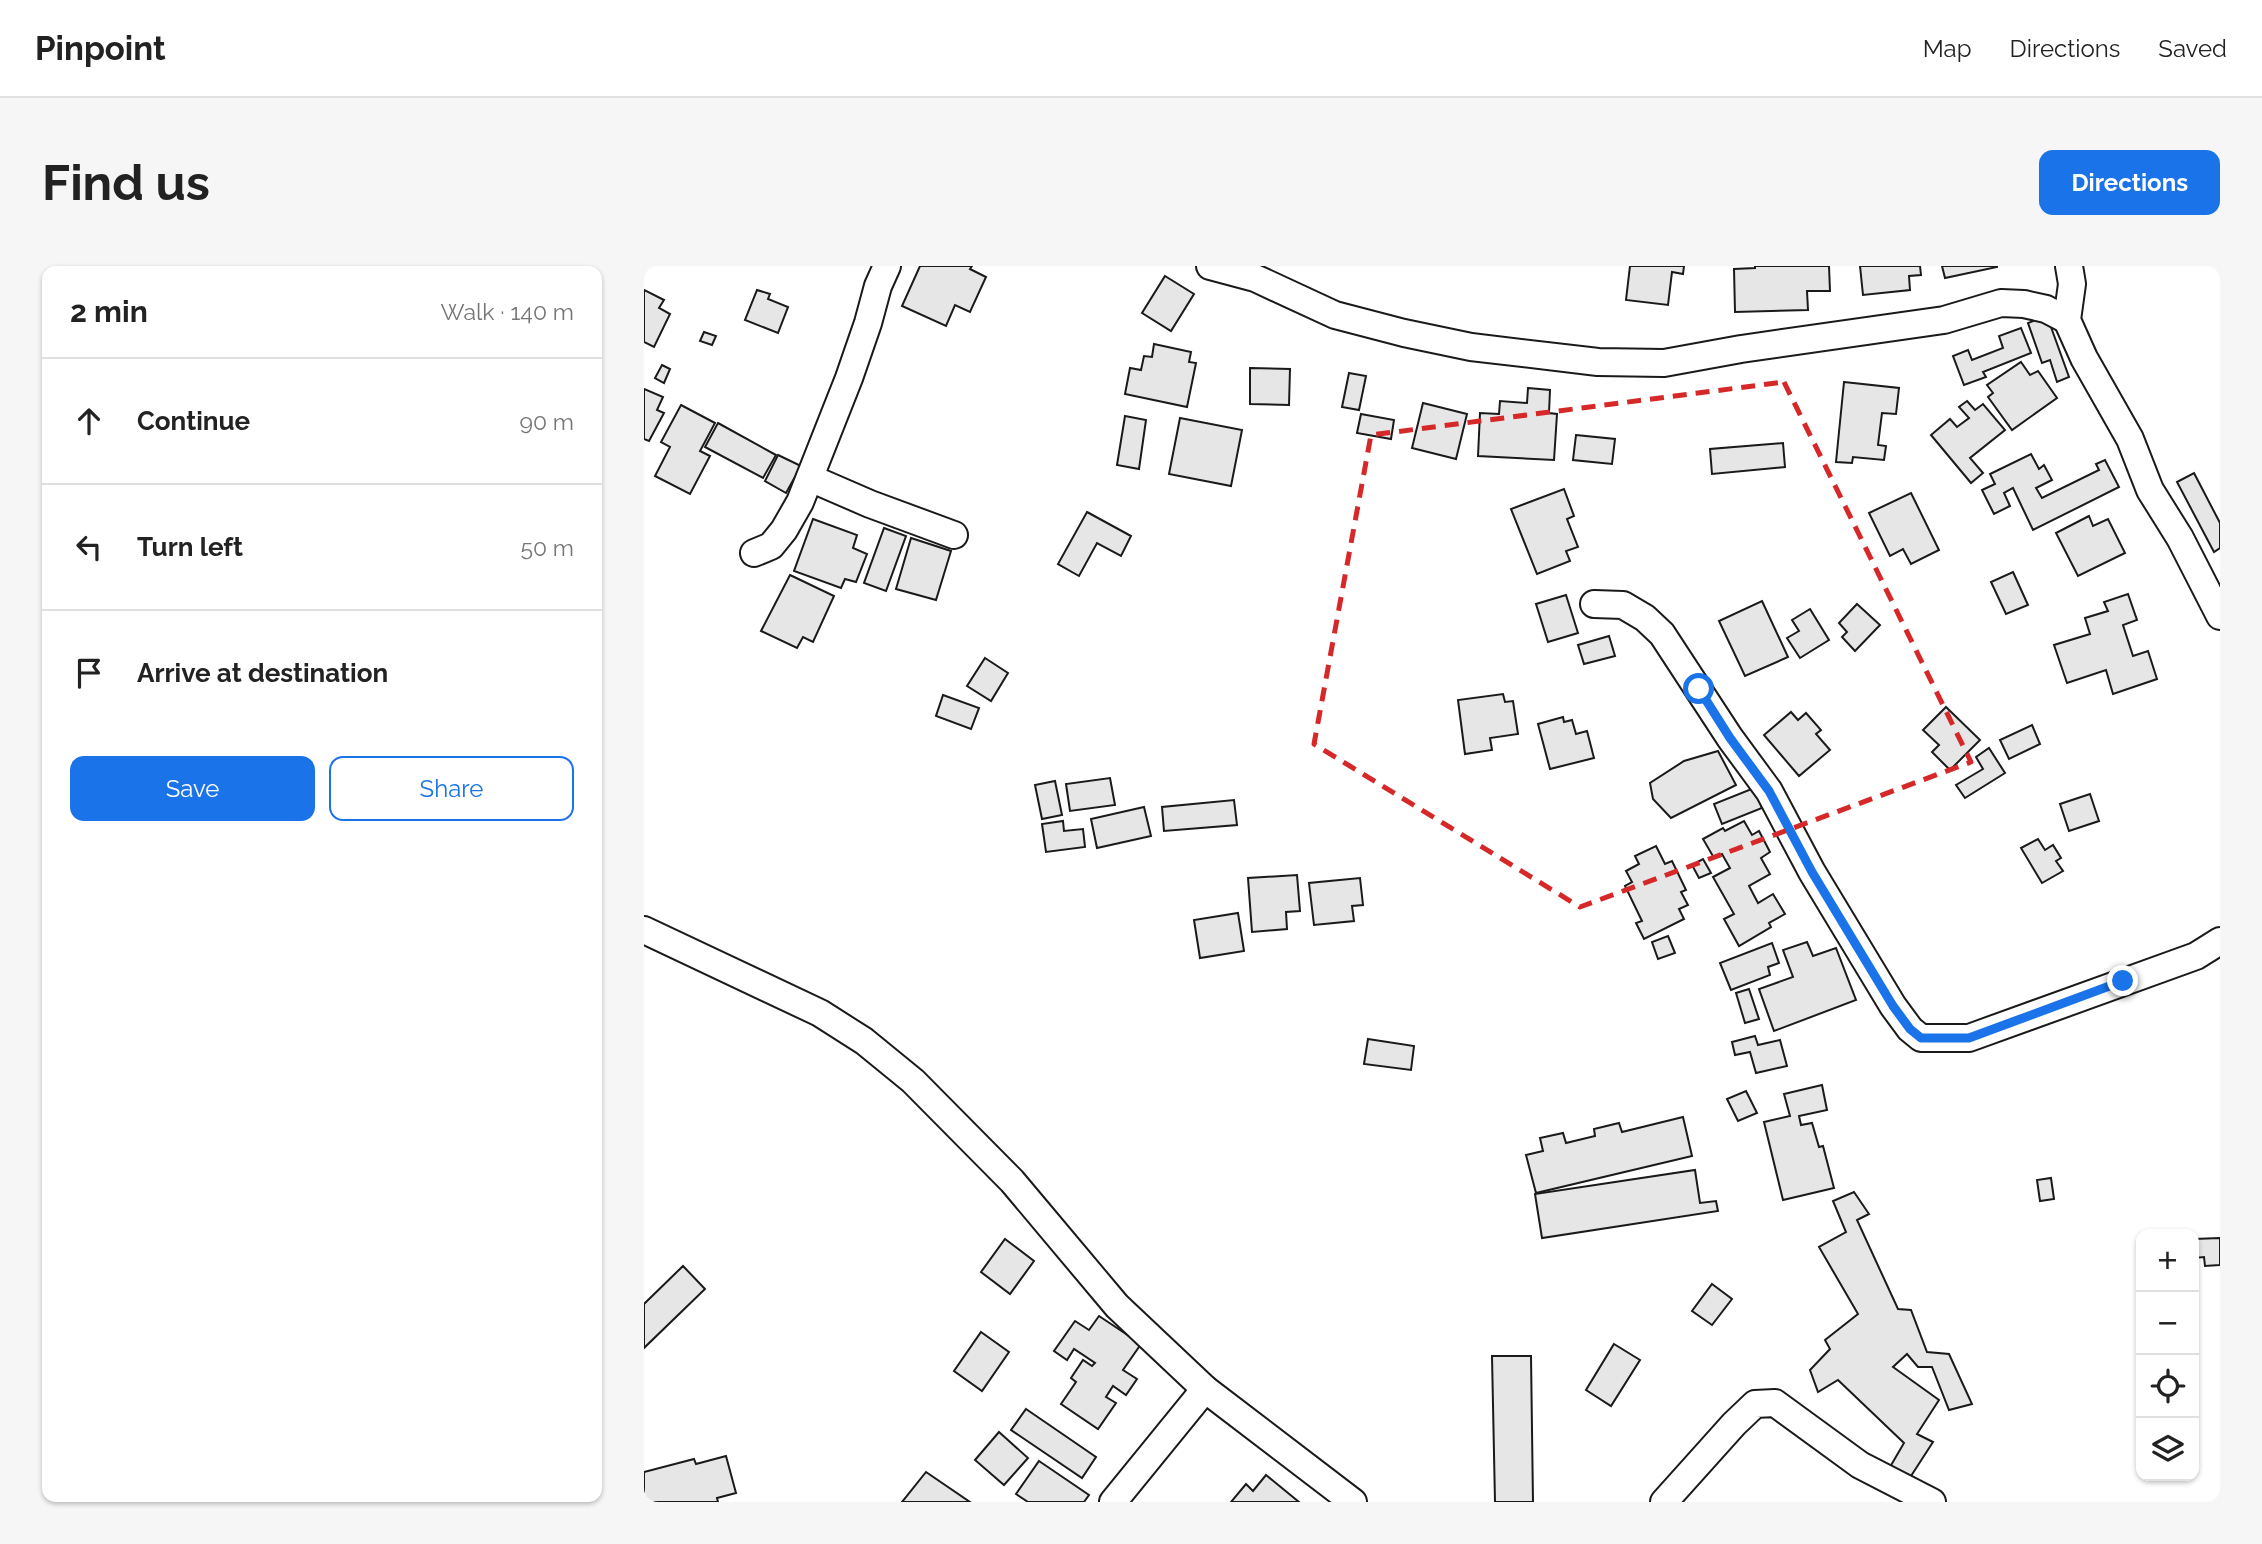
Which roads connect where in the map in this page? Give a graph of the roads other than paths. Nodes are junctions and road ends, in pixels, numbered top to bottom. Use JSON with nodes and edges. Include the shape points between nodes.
{"nodes":[{"id":1,"x":887,"y":266,"type":"edge"},
{"id":2,"x":1210,"y":266,"type":"edge"},
{"id":3,"x":2069,"y":266,"type":"edge"},
{"id":4,"x":2067,"y":320,"type":"junction"},
{"id":5,"x":810,"y":478,"type":"junction"},
{"id":6,"x":954,"y":535,"type":"dead end"},
{"id":7,"x":754,"y":553,"type":"dead end"},
{"id":8,"x":1594,"y":604,"type":"dead end"},
{"id":9,"x":2220,"y":616,"type":"edge"},
{"id":10,"x":644,"y":930,"type":"edge"},
{"id":11,"x":2220,"y":941,"type":"edge"},
{"id":12,"x":1205,"y":1389,"type":"junction"},
{"id":13,"x":1114,"y":1502,"type":"edge"},
{"id":14,"x":1353,"y":1502,"type":"edge"},
{"id":15,"x":1664,"y":1502,"type":"edge"},
{"id":16,"x":1931,"y":1502,"type":"edge"}],
"edges":[{"from":1,"to":5,"type":"street"},
{"from":2,"to":4,"type":"street","via":[[1255,278],[1335,315],[1404,333],[1471,347],[1598,362],[1664,363],[1944,320],[2001,303],[2046,309]]},
{"from":3,"to":4,"type":"street","via":[[2072,284]]},
{"from":4,"to":9,"type":"street","via":[[2130,439],[2150,490]]},
{"from":5,"to":6,"type":"street"},
{"from":5,"to":7,"type":"street","via":[[784,530],[771,546]]},
{"from":8,"to":11,"type":"street","via":[[1623,605],[1662,634],[1769,791],[1886,995],[1921,1038],[1969,1038],[2196,956]]},
{"from":10,"to":12,"type":"street","via":[[820,1013],[913,1081],[1012,1181],[1117,1306]]},
{"from":12,"to":13,"type":"street"},
{"from":12,"to":14,"type":"street"},
{"from":15,"to":16,"type":"street","via":[[1755,1404],[1775,1403],[1860,1465]]}]}
